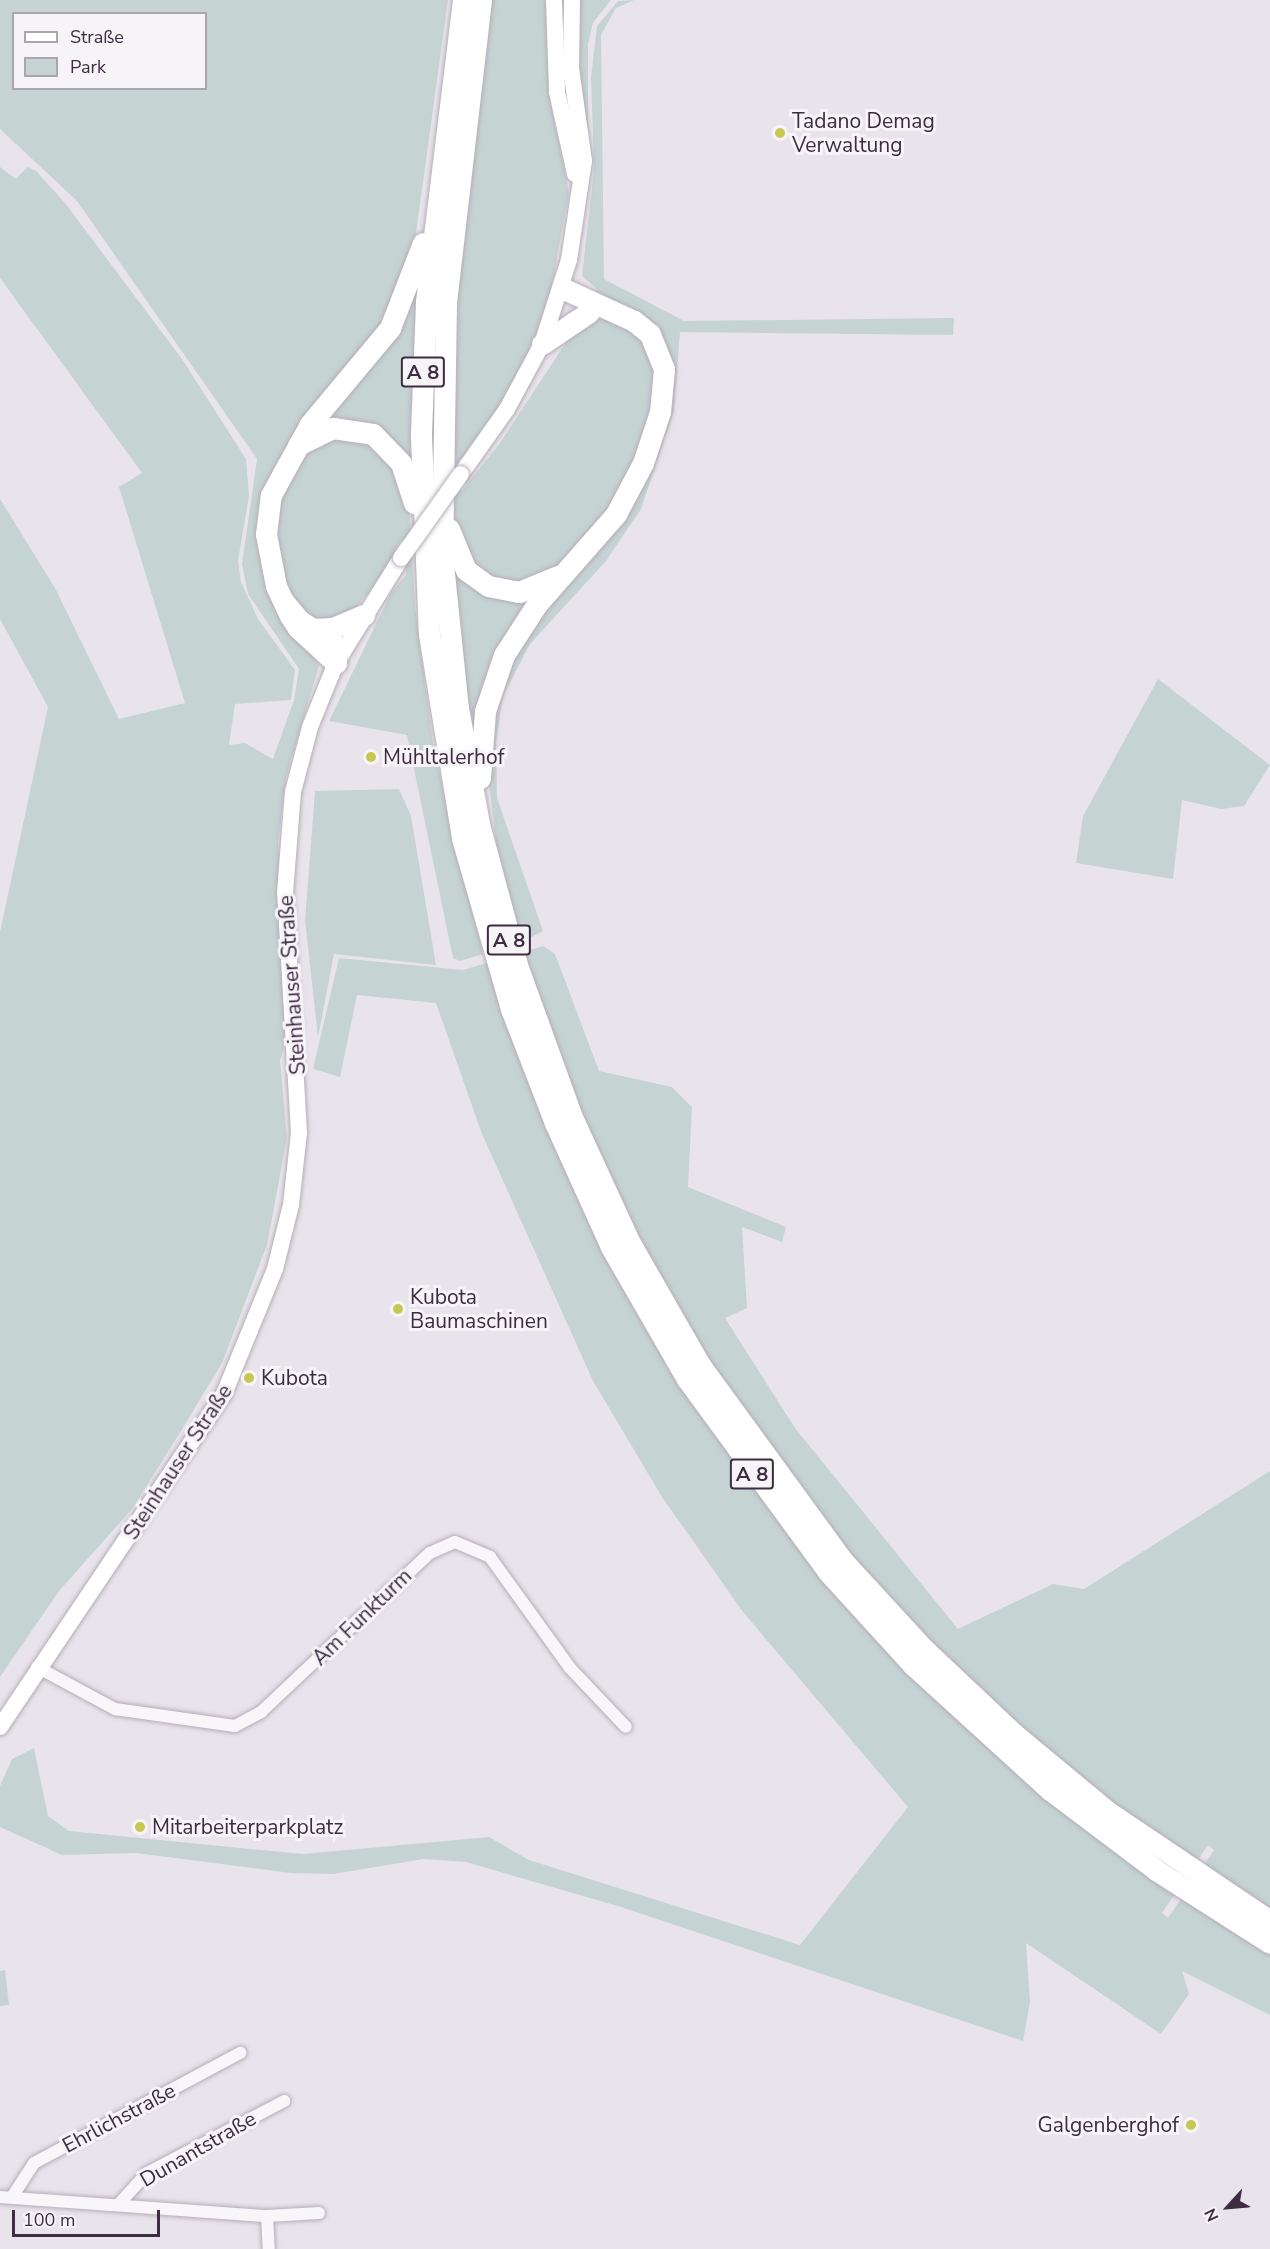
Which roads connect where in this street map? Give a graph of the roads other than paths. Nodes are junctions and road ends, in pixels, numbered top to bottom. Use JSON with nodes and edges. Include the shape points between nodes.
{"nodes":[{"id":1,"x":463,"y":0,"type":"edge"},
{"id":2,"x":481,"y":0,"type":"edge"},
{"id":3,"x":554,"y":0,"type":"edge"},
{"id":4,"x":572,"y":0,"type":"edge"},
{"id":5,"x":436,"y":199,"type":"junction"},
{"id":6,"x":578,"y":202,"type":"junction"},
{"id":7,"x":562,"y":288,"type":"junction"},
{"id":8,"x":589,"y":312,"type":"junction"},
{"id":9,"x":627,"y":318,"type":"junction"},
{"id":10,"x":542,"y":344,"type":"junction"},
{"id":11,"x":296,"y":446,"type":"junction"},
{"id":12,"x":440,"y":464,"type":"junction"},
{"id":13,"x":423,"y":545,"type":"junction"},
{"id":14,"x":568,"y":569,"type":"junction"},
{"id":15,"x":284,"y":602,"type":"junction"},
{"id":16,"x":364,"y":615,"type":"junction"},
{"id":17,"x":313,"y":629,"type":"junction"},
{"id":18,"x":336,"y":663,"type":"junction"},
{"id":19,"x":479,"y":824,"type":"junction"},
{"id":20,"x":37,"y":1667,"type":"junction"},
{"id":21,"x":0,"y":1727,"type":"edge"},
{"id":22,"x":626,"y":1727,"type":"dead end"},
{"id":23,"x":1270,"y":1921,"type":"edge"},
{"id":24,"x":1270,"y":1943,"type":"edge"},
{"id":25,"x":240,"y":2054,"type":"dead end"},
{"id":26,"x":284,"y":2101,"type":"dead end"},
{"id":27,"x":6,"y":2197,"type":"edge"},
{"id":28,"x":118,"y":2205,"type":"junction"},
{"id":29,"x":319,"y":2213,"type":"dead end"},
{"id":30,"x":267,"y":2216,"type":"junction"},
{"id":31,"x":269,"y":2249,"type":"edge"}],
"edges":[{"from":1,"to":5,"type":"highway","number":"A 8"},
{"from":2,"to":12,"type":"highway","number":"A 8","via":[[454,205]]},
{"from":3,"to":6,"type":"main road","via":[[558,100]]},
{"from":4,"to":6,"type":"main road","name":"Steinhauser Straße","via":[[571,69],[584,161]]},
{"from":5,"to":11,"type":"highway","via":[[412,278],[390,328]]},
{"from":5,"to":13,"type":"highway","number":"A 8","via":[[420,436]]},
{"from":6,"to":7,"type":"main road","name":"Steinhauser Straße"},
{"from":7,"to":8,"type":"highway","via":[[570,304]]},
{"from":7,"to":9,"type":"highway"},
{"from":7,"to":10,"type":"main road","name":"Steinhauser Straße"},
{"from":8,"to":9,"type":"highway"},
{"from":8,"to":10,"type":"highway"},
{"from":9,"to":14,"type":"highway","via":[[650,334],[661,356],[660,412],[627,495]]},
{"from":10,"to":16,"type":"main road","name":"Steinhauser Straße","bridge":true,"via":[[507,409]]},
{"from":11,"to":13,"type":"highway","via":[[342,427],[381,439],[405,469]]},
{"from":11,"to":15,"type":"highway","via":[[276,480],[266,534],[270,570]]},
{"from":12,"to":14,"type":"highway","via":[[452,542],[477,580],[519,592]]},
{"from":12,"to":19,"type":"highway","number":"A 8","via":[[448,626]]},
{"from":13,"to":24,"type":"highway","number":"A 8","via":[[442,730],[462,838],[493,953],[530,1062],[583,1188],[687,1379],[829,1573],[936,1687],[1093,1824]]},
{"from":14,"to":19,"type":"highway","via":[[514,637],[492,686],[480,752]]},
{"from":15,"to":17,"type":"highway"},
{"from":15,"to":18,"type":"highway","via":[[305,638]]},
{"from":16,"to":17,"type":"highway","via":[[333,628]]},
{"from":16,"to":18,"type":"main road","name":"Steinhauser Straße"},
{"from":17,"to":18,"type":"highway","via":[[332,641]]},
{"from":18,"to":20,"type":"main road","name":"Steinhauser Straße","via":[[296,775],[285,892],[298,1133],[291,1205],[276,1269],[224,1394]]},
{"from":19,"to":23,"type":"highway","number":"A 8","via":[[532,1011],[598,1178],[694,1355],[763,1457],[888,1611],[1013,1733],[1124,1824]]},
{"from":20,"to":21,"type":"main road","name":"Steinhauser Straße"},
{"from":20,"to":22,"type":"street","name":"Am Funkturm","via":[[115,1709],[235,1726],[261,1712],[430,1553],[455,1542],[490,1557],[570,1668]]},
{"from":25,"to":27,"type":"street","name":"Ehrlichstraße","via":[[34,2163]]},
{"from":26,"to":28,"type":"street","name":"Dunantstraße","via":[[147,2173]]},
{"from":27,"to":28,"type":"street"},
{"from":28,"to":30,"type":"street"},
{"from":29,"to":30,"type":"street"},
{"from":30,"to":31,"type":"street"}]}
